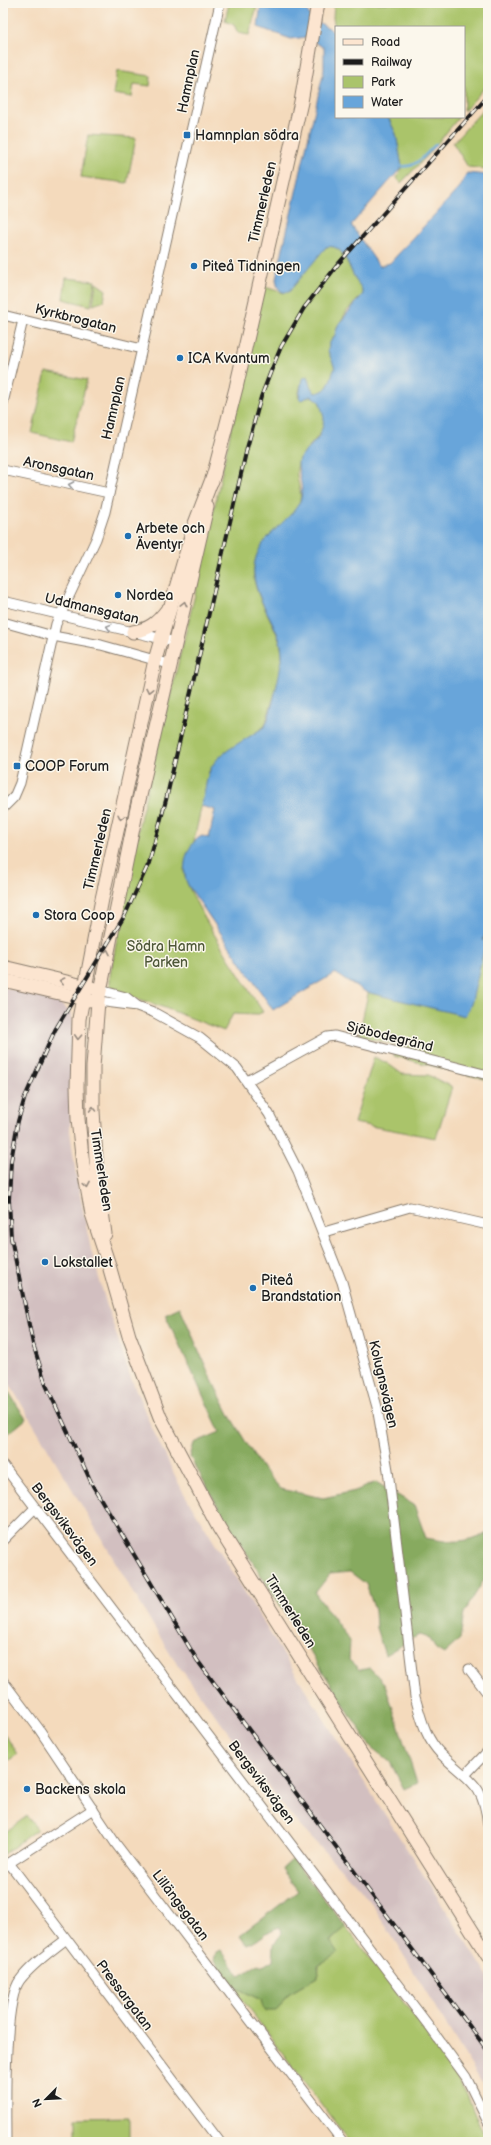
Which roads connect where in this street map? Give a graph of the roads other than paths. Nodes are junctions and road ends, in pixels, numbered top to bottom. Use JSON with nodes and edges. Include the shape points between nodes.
{"nodes":[{"id":1,"x":220,"y":3,"type":"edge"},
{"id":2,"x":318,"y":6,"type":"edge"},
{"id":3,"x":3,"y":315,"type":"edge"},
{"id":4,"x":23,"y":320,"type":"junction"},
{"id":5,"x":142,"y":349,"type":"junction"},
{"id":6,"x":3,"y":403,"type":"edge"},
{"id":7,"x":3,"y":470,"type":"edge"},
{"id":8,"x":214,"y":474,"type":"junction"},
{"id":9,"x":109,"y":493,"type":"junction"},
{"id":10,"x":3,"y":601,"type":"edge"},
{"id":11,"x":172,"y":602,"type":"junction"},
{"id":12,"x":60,"y":615,"type":"junction"},
{"id":13,"x":3,"y":622,"type":"edge"},
{"id":14,"x":133,"y":632,"type":"junction"},
{"id":15,"x":53,"y":636,"type":"junction"},
{"id":16,"x":162,"y":638,"type":"junction"},
{"id":17,"x":175,"y":642,"type":"junction"},
{"id":18,"x":155,"y":660,"type":"junction"},
{"id":19,"x":169,"y":664,"type":"junction"},
{"id":20,"x":3,"y":808,"type":"edge"},
{"id":21,"x":3,"y":967,"type":"edge"},
{"id":22,"x":3,"y":980,"type":"edge"},
{"id":23,"x":83,"y":992,"type":"junction"},
{"id":24,"x":99,"y":996,"type":"junction"},
{"id":25,"x":488,"y":1075,"type":"edge"},
{"id":26,"x":247,"y":1081,"type":"junction"},
{"id":27,"x":488,"y":1225,"type":"edge"},
{"id":28,"x":324,"y":1232,"type":"junction"},
{"id":29,"x":108,"y":1262,"type":"junction"},
{"id":30,"x":3,"y":1465,"type":"edge"},
{"id":31,"x":35,"y":1508,"type":"junction"},
{"id":32,"x":3,"y":1540,"type":"edge"},
{"id":33,"x":469,"y":1670,"type":"dead end"},
{"id":34,"x":3,"y":1681,"type":"edge"},
{"id":35,"x":488,"y":1694,"type":"edge"},
{"id":36,"x":488,"y":1751,"type":"edge"},
{"id":37,"x":466,"y":1774,"type":"junction"},
{"id":38,"x":93,"y":1810,"type":"junction"},
{"id":39,"x":488,"y":1825,"type":"edge"},
{"id":40,"x":6,"y":1865,"type":"edge"},
{"id":41,"x":65,"y":1940,"type":"junction"},
{"id":42,"x":488,"y":1956,"type":"edge"},
{"id":43,"x":5,"y":2116,"type":"edge"},
{"id":44,"x":488,"y":2122,"type":"edge"},
{"id":45,"x":6,"y":2142,"type":"edge"},
{"id":46,"x":220,"y":2142,"type":"edge"},
{"id":47,"x":343,"y":2142,"type":"edge"}],
"edges":[{"from":1,"to":5,"type":"street","name":"Hamnplan"},
{"from":2,"to":8,"type":"main road","name":"Timmerleden","via":[[310,56],[261,283]]},
{"from":3,"to":4,"type":"street","name":"Kyrkbrogatan"},
{"from":4,"to":5,"type":"street","name":"Kyrkbrogatan"},
{"from":4,"to":6,"type":"street"},
{"from":5,"to":9,"type":"street","name":"Hamnplan"},
{"from":9,"to":7,"type":"street","name":"Aronsgatan","one_way":true},
{"from":8,"to":11,"type":"main road","name":"Timmerleden","via":[[194,526]]},
{"from":17,"to":8,"type":"main road","name":"Timmerleden","one_way":true},
{"from":9,"to":12,"type":"street","name":"Hamnplan","via":[[96,539]]},
{"from":10,"to":12,"type":"street","name":"Uddmansgatan"},
{"from":11,"to":14,"type":"main road","via":[[158,622],[150,628]]},
{"from":11,"to":16,"type":"main road","name":"Timmerleden"},
{"from":14,"to":12,"type":"street","name":"Uddmansgatan","one_way":true},
{"from":12,"to":15,"type":"street","name":"Hamnplan"},
{"from":13,"to":15,"type":"street"},
{"from":14,"to":16,"type":"street","name":"Uddmansgatan"},
{"from":15,"to":18,"type":"street","via":[[101,645]]},
{"from":15,"to":20,"type":"street","name":"Hamnplan","via":[[20,783],[14,797]]},
{"from":16,"to":17,"type":"street","name":"Uddmansgatan"},
{"from":16,"to":18,"type":"main road","name":"Timmerleden"},
{"from":17,"to":19,"type":"main road","name":"Timmerleden"},
{"from":18,"to":19,"type":"street"},
{"from":18,"to":23,"type":"main road","name":"Timmerleden","one_way":true},
{"from":24,"to":19,"type":"main road","name":"Timmerleden","one_way":true,"via":[[122,875]]},
{"from":23,"to":21,"type":"main road","one_way":true},
{"from":22,"to":23,"type":"main road"},
{"from":23,"to":24,"type":"main road"},
{"from":23,"to":29,"type":"main road","name":"Timmerleden","one_way":true,"via":[[78,1044],[79,1126],[92,1214]]},
{"from":24,"to":26,"type":"street","name":"Kolugnsvägen","via":[[153,1012],[200,1038],[237,1068]]},
{"from":29,"to":24,"type":"main road","name":"Timmerleden","one_way":true,"via":[[97,1174],[93,1111],[93,1067]]},
{"from":25,"to":26,"type":"street","name":"Sjöbodegränd","via":[[335,1036],[327,1037]]},
{"from":26,"to":28,"type":"street","name":"Kolugnsvägen","via":[[269,1114],[298,1171]]},
{"from":27,"to":28,"type":"street","via":[[410,1207]]},
{"from":28,"to":37,"type":"street","name":"Kolugnsvägen","via":[[347,1296],[377,1406],[388,1470],[415,1697],[425,1732],[441,1754]]},
{"from":29,"to":42,"type":"main road","name":"Timmerleden","via":[[129,1336],[160,1417],[197,1490]]},
{"from":30,"to":31,"type":"street","name":"Bergsviksvägen"},
{"from":31,"to":32,"type":"street"},
{"from":31,"to":44,"type":"street","name":"Bergsviksvägen","via":[[429,2026],[466,2077]]},
{"from":33,"to":35,"type":"street"},
{"from":34,"to":38,"type":"street","name":"Lillängsgatan"},
{"from":36,"to":37,"type":"street"},
{"from":37,"to":39,"type":"street","name":"Kolugnsvägen","via":[[480,1791]]},
{"from":38,"to":40,"type":"street"},
{"from":38,"to":47,"type":"street","name":"Lillängsgatan","via":[[116,1844]]},
{"from":40,"to":41,"type":"street","name":"Pressargatan"},
{"from":41,"to":43,"type":"street","via":[[20,1980],[12,1994]]},
{"from":41,"to":46,"type":"street","name":"Pressargatan"},
{"from":43,"to":45,"type":"street"}]}
